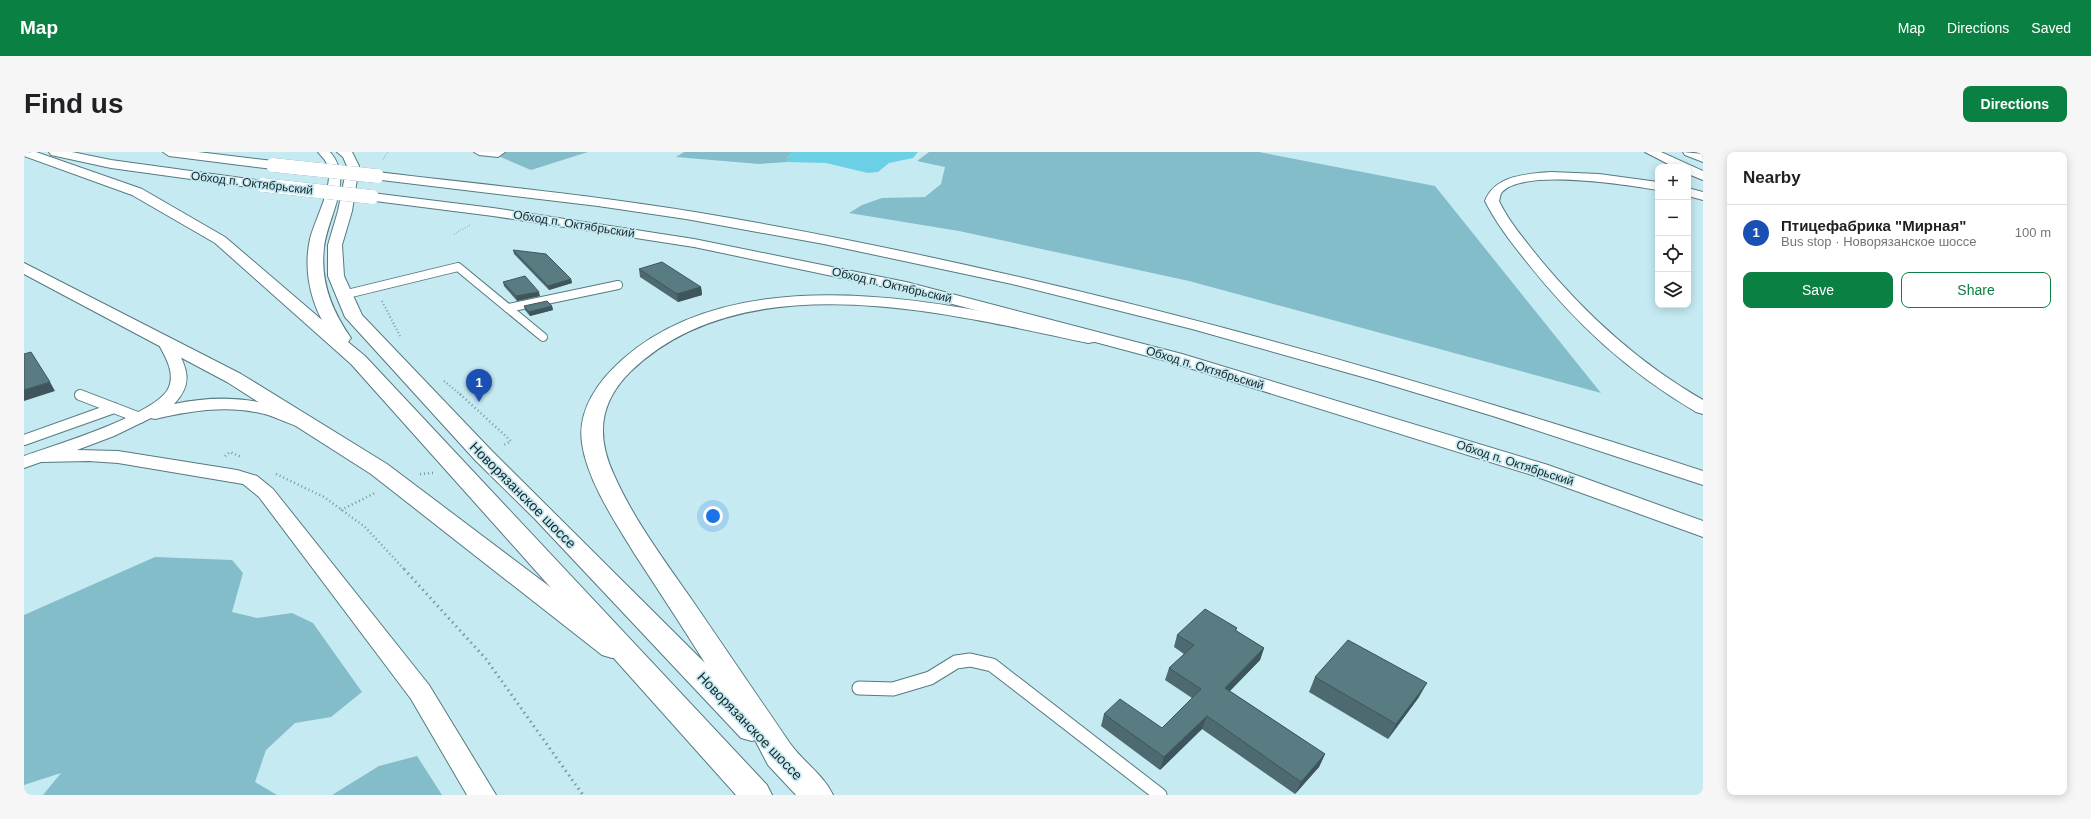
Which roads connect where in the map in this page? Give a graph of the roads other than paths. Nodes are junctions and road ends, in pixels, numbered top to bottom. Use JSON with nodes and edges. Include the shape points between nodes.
{"nodes":[{"id":1,"x":25,"y":152,"type":"edge"},
{"id":2,"x":56,"y":152,"type":"edge"},
{"id":3,"x":169,"y":152,"type":"edge"},
{"id":4,"x":324,"y":152,"type":"edge"},
{"id":5,"x":343,"y":152,"type":"edge"},
{"id":6,"x":479,"y":152,"type":"edge"},
{"id":7,"x":500,"y":152,"type":"edge"},
{"id":8,"x":1650,"y":152,"type":"edge"},
{"id":9,"x":1689,"y":152,"type":"edge"},
{"id":10,"x":1703,"y":158,"type":"edge"},
{"id":11,"x":1677,"y":164,"type":"edge"},
{"id":12,"x":1691,"y":170,"type":"edge"},
{"id":13,"x":1703,"y":176,"type":"edge"},
{"id":14,"x":1655,"y":186,"type":"edge"},
{"id":15,"x":1691,"y":193,"type":"edge"},
{"id":16,"x":1703,"y":196,"type":"edge"},
{"id":17,"x":24,"y":268,"type":"edge"},
{"id":18,"x":618,"y":285,"type":"dead end"},
{"id":19,"x":343,"y":295,"type":"junction"},
{"id":20,"x":508,"y":308,"type":"junction"},
{"id":21,"x":543,"y":337,"type":"dead end"},
{"id":22,"x":166,"y":343,"type":"junction"},
{"id":23,"x":1146,"y":350,"type":"junction"},
{"id":24,"x":358,"y":360,"type":"junction"},
{"id":25,"x":80,"y":395,"type":"dead end"},
{"id":26,"x":114,"y":408,"type":"junction"},
{"id":27,"x":1703,"y":408,"type":"edge"},
{"id":28,"x":140,"y":418,"type":"junction"},
{"id":29,"x":307,"y":424,"type":"junction"},
{"id":30,"x":24,"y":440,"type":"edge"},
{"id":31,"x":31,"y":460,"type":"edge"},
{"id":32,"x":1703,"y":478,"type":"edge"},
{"id":33,"x":1703,"y":529,"type":"edge"},
{"id":34,"x":644,"y":673,"type":"junction"},
{"id":35,"x":859,"y":688,"type":"dead end"},
{"id":36,"x":788,"y":766,"type":"junction"},
{"id":37,"x":482,"y":795,"type":"edge"},
{"id":38,"x":756,"y":795,"type":"edge"},
{"id":39,"x":817,"y":795,"type":"edge"},
{"id":40,"x":1160,"y":795,"type":"edge"}],
"edges":[{"from":1,"to":24,"type":"main road","via":[[136,192],[220,240]]},
{"from":2,"to":23,"type":"main road","name":"Обход п. Октябрьский","bridge":true,"via":[[111,164],[493,212],[694,243],[906,287]]},
{"from":3,"to":32,"type":"main road","name":"Обход п. Октябрьский","bridge":true,"via":[[629,206],[730,222],[950,265],[1192,324],[1475,404]]},
{"from":4,"to":24,"type":"main road","via":[[331,157],[336,168],[316,247],[315,267],[322,304]]},
{"from":5,"to":19,"type":"main road","name":"Новорязанское шоссе","via":[[348,155],[352,166],[345,212],[335,245],[336,276]]},
{"from":6,"to":7,"type":"street"},
{"from":8,"to":11,"type":"main road"},
{"from":9,"to":10,"type":"main road"},
{"from":12,"to":13,"type":"main road"},
{"from":14,"to":27,"type":"main road","via":[[1589,177],[1534,178],[1510,183],[1497,191],[1492,201],[1498,215],[1583,319],[1624,357]]},
{"from":15,"to":16,"type":"main road"},
{"from":17,"to":22,"type":"main road"},
{"from":18,"to":20,"type":"lane"},
{"from":19,"to":20,"type":"lane","via":[[458,267]]},
{"from":19,"to":36,"type":"main road","name":"Новорязанское шоссе","via":[[354,317],[483,455]]},
{"from":20,"to":21,"type":"lane"},
{"from":22,"to":28,"type":"street","via":[[180,375],[177,389],[167,402]]},
{"from":22,"to":29,"type":"main road","via":[[234,378]]},
{"from":23,"to":33,"type":"main road","name":"Обход п. Октябрьский","via":[[1540,470]]},
{"from":23,"to":36,"type":"main road","via":[[943,309],[888,300],[838,298],[794,300],[749,307],[710,318],[676,331],[644,349],[616,374],[602,395],[591,423],[594,453],[607,484],[636,536]]},
{"from":24,"to":34,"type":"main road","name":"Новорязанское шоссе"},
{"from":25,"to":26,"type":"lane"},
{"from":26,"to":28,"type":"lane"},
{"from":26,"to":30,"type":"lane"},
{"from":28,"to":29,"type":"street","via":[[165,410],[219,404],[259,407]]},
{"from":28,"to":31,"type":"street"},
{"from":29,"to":34,"type":"main road","via":[[398,482]]},
{"from":31,"to":37,"type":"street","via":[[89,455],[118,457],[205,470],[250,480],[266,493],[420,692]]},
{"from":34,"to":38,"type":"main road","name":"Новорязанское шоссе"},
{"from":35,"to":40,"type":"lane","via":[[893,689],[930,678],[956,662],[970,660],[992,665]]},
{"from":36,"to":39,"type":"main road","name":"Новорязанское шоссе"}]}
